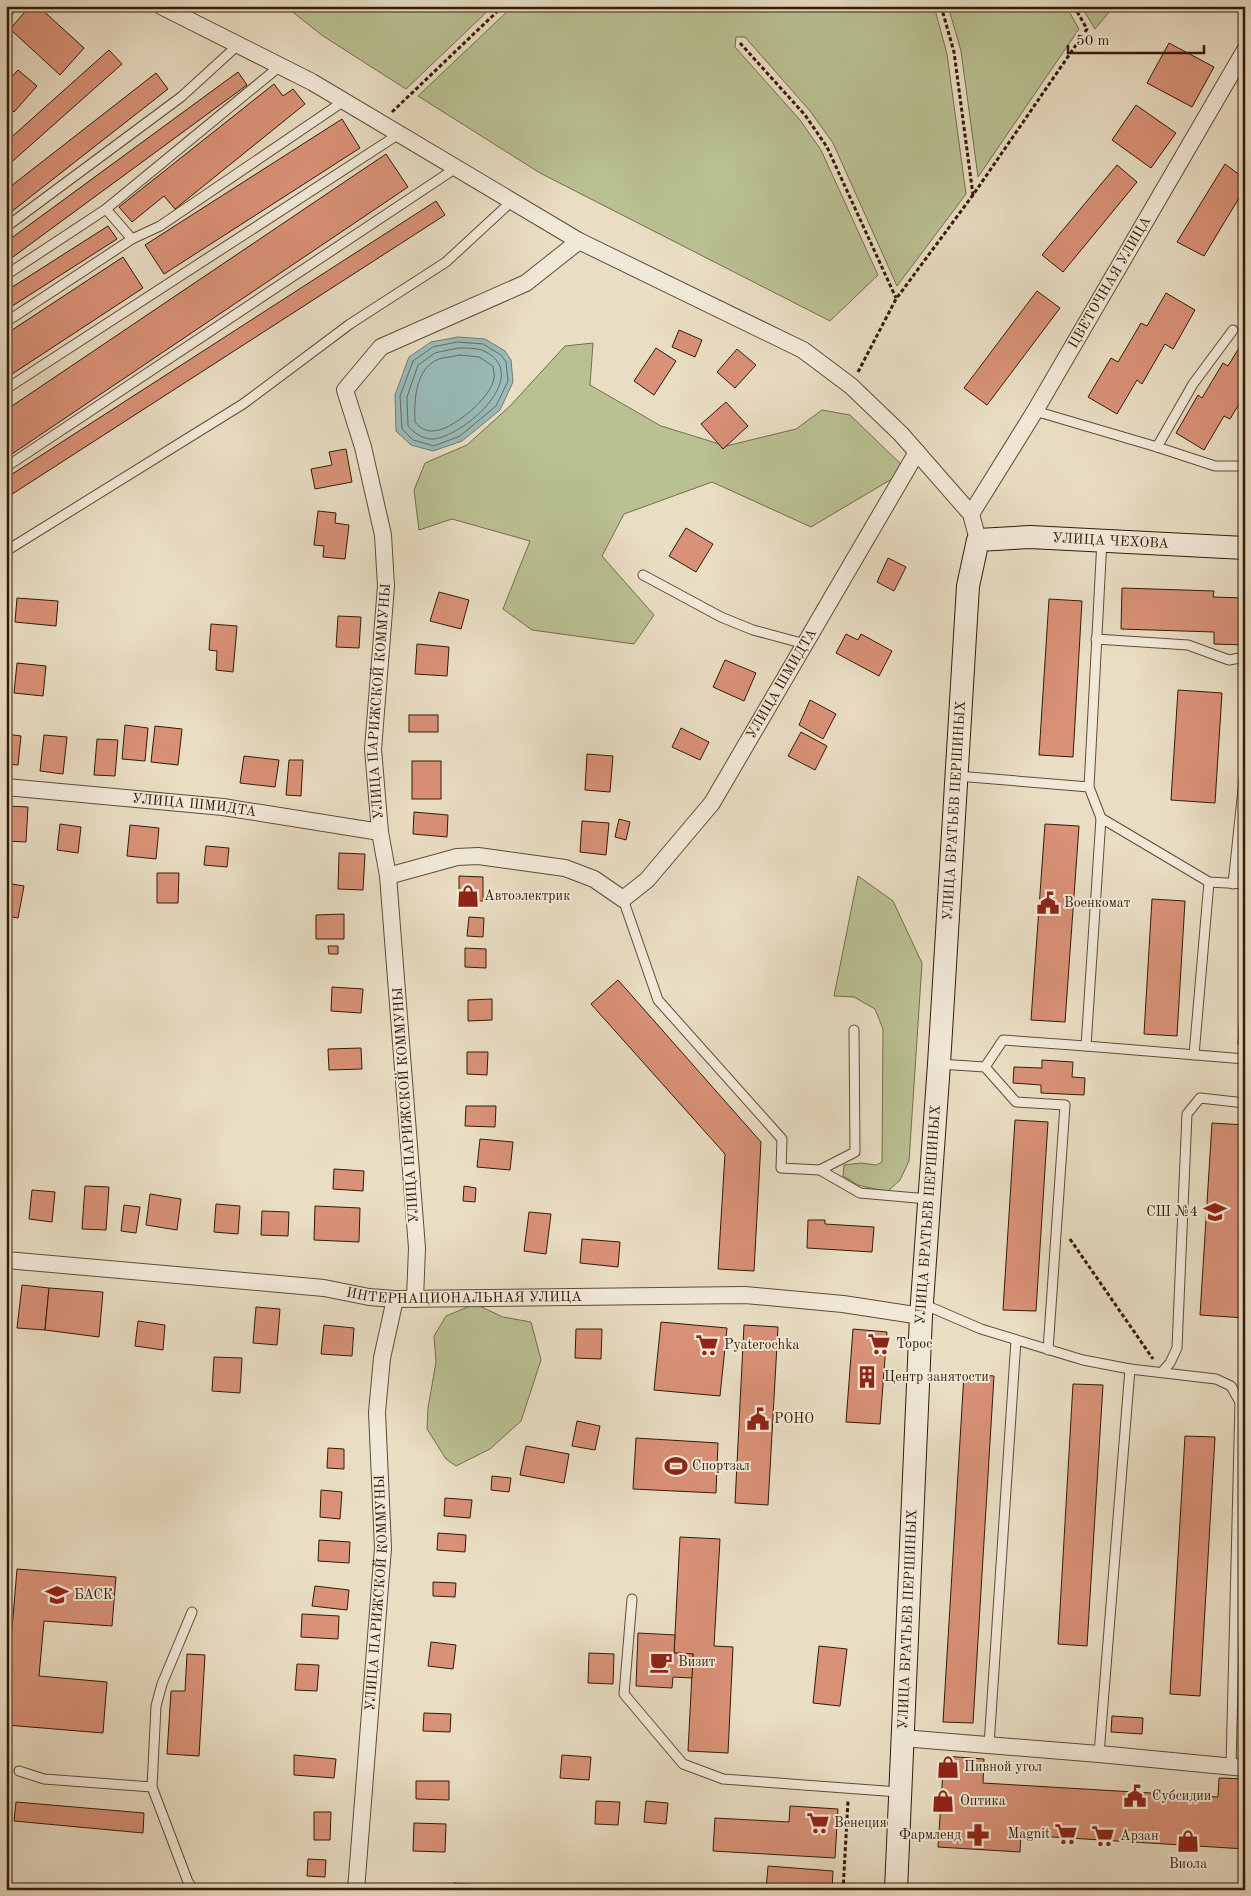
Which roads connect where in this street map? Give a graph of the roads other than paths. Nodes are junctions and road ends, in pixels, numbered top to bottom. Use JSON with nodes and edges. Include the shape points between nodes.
{"nodes":[{"id":1,"x":161,"y":6,"type":"edge"},
{"id":2,"x":238,"y":45,"type":"junction"},
{"id":3,"x":1245,"y":50,"type":"edge"},
{"id":4,"x":280,"y":66,"type":"junction"},
{"id":5,"x":344,"y":101,"type":"junction"},
{"id":6,"x":399,"y":134,"type":"junction"},
{"id":7,"x":456,"y":168,"type":"junction"},
{"id":8,"x":512,"y":202,"type":"junction"},
{"id":9,"x":106,"y":209,"type":"junction"},
{"id":10,"x":6,"y":226,"type":"edge"},
{"id":11,"x":132,"y":239,"type":"junction"},
{"id":12,"x":579,"y":241,"type":"junction"},
{"id":13,"x":6,"y":274,"type":"edge"},
{"id":14,"x":6,"y":322,"type":"edge"},
{"id":15,"x":1233,"y":330,"type":"dead end"},
{"id":16,"x":6,"y":390,"type":"edge"},
{"id":17,"x":1035,"y":411,"type":"junction"},
{"id":18,"x":1157,"y":447,"type":"junction"},
{"id":19,"x":917,"y":452,"type":"junction"},
{"id":20,"x":1245,"y":466,"type":"edge"},
{"id":21,"x":6,"y":467,"type":"edge"},
{"id":22,"x":971,"y":514,"type":"junction"},
{"id":23,"x":978,"y":540,"type":"junction"},
{"id":24,"x":1102,"y":540,"type":"junction"},
{"id":25,"x":1245,"y":548,"type":"edge"},
{"id":26,"x":6,"y":551,"type":"edge"},
{"id":27,"x":644,"y":575,"type":"dead end"},
{"id":28,"x":1096,"y":639,"type":"junction"},
{"id":29,"x":805,"y":644,"type":"junction"},
{"id":30,"x":1245,"y":657,"type":"edge"},
{"id":31,"x":1245,"y":770,"type":"edge"},
{"id":32,"x":956,"y":776,"type":"junction"},
{"id":33,"x":6,"y":786,"type":"edge"},
{"id":34,"x":1089,"y":787,"type":"junction"},
{"id":35,"x":1101,"y":818,"type":"junction"},
{"id":36,"x":380,"y":832,"type":"junction"},
{"id":37,"x":388,"y":876,"type":"junction"},
{"id":38,"x":1208,"y":882,"type":"junction"},
{"id":39,"x":1233,"y":884,"type":"junction"},
{"id":40,"x":1245,"y":884,"type":"edge"},
{"id":41,"x":623,"y":899,"type":"junction"},
{"id":42,"x":854,"y":1030,"type":"dead end"},
{"id":43,"x":1086,"y":1046,"type":"junction"},
{"id":44,"x":1194,"y":1055,"type":"junction"},
{"id":45,"x":1245,"y":1059,"type":"edge"},
{"id":46,"x":939,"y":1064,"type":"junction"},
{"id":47,"x":985,"y":1066,"type":"junction"},
{"id":48,"x":1245,"y":1103,"type":"edge"},
{"id":49,"x":820,"y":1170,"type":"junction"},
{"id":50,"x":930,"y":1200,"type":"junction"},
{"id":51,"x":6,"y":1260,"type":"edge"},
{"id":52,"x":395,"y":1299,"type":"junction"},
{"id":53,"x":415,"y":1299,"type":"junction"},
{"id":54,"x":922,"y":1310,"type":"junction"},
{"id":55,"x":1016,"y":1340,"type":"junction"},
{"id":56,"x":1048,"y":1350,"type":"junction"},
{"id":57,"x":1130,"y":1370,"type":"junction"},
{"id":58,"x":1162,"y":1372,"type":"junction"},
{"id":59,"x":1242,"y":1402,"type":"edge"},
{"id":60,"x":632,"y":1599,"type":"dead end"},
{"id":61,"x":192,"y":1612,"type":"dead end"},
{"id":62,"x":902,"y":1738,"type":"junction"},
{"id":63,"x":989,"y":1745,"type":"junction"},
{"id":64,"x":1100,"y":1754,"type":"junction"},
{"id":65,"x":1238,"y":1767,"type":"edge"},
{"id":66,"x":19,"y":1772,"type":"dead end"},
{"id":67,"x":152,"y":1787,"type":"junction"},
{"id":68,"x":900,"y":1792,"type":"junction"},
{"id":69,"x":194,"y":1890,"type":"edge"},
{"id":70,"x":356,"y":1890,"type":"edge"},
{"id":71,"x":896,"y":1890,"type":"edge"}],
"edges":[{"from":1,"to":2,"type":"street"},
{"from":2,"to":4,"type":"street"},
{"from":2,"to":10,"type":"lane","via":[[180,97]]},
{"from":3,"to":17,"type":"street","name":"ЦВЕТОЧНАЯ УЛИЦА"},
{"from":4,"to":5,"type":"street"},
{"from":4,"to":9,"type":"lane"},
{"from":5,"to":6,"type":"street"},
{"from":5,"to":11,"type":"lane","via":[[160,226]]},
{"from":6,"to":7,"type":"street"},
{"from":6,"to":16,"type":"lane"},
{"from":7,"to":8,"type":"street"},
{"from":7,"to":21,"type":"lane"},
{"from":8,"to":12,"type":"street"},
{"from":8,"to":26,"type":"lane","via":[[446,262],[350,324],[243,404]]},
{"from":9,"to":11,"type":"lane"},
{"from":9,"to":13,"type":"lane"},
{"from":11,"to":14,"type":"lane"},
{"from":12,"to":19,"type":"street","via":[[803,350],[851,386]]},
{"from":12,"to":36,"type":"street","name":"УЛИЦА ПАРИЖСКОЙ КОММУНЫ","via":[[526,282],[381,347],[345,390],[363,447],[383,535],[386,586],[373,749]]},
{"from":15,"to":18,"type":"lane","via":[[1193,384]]},
{"from":17,"to":18,"type":"lane"},
{"from":17,"to":22,"type":"street","name":"ЦВЕТОЧНАЯ УЛИЦА"},
{"from":18,"to":20,"type":"lane","via":[[1215,466]]},
{"from":19,"to":22,"type":"street"},
{"from":19,"to":29,"type":"street","name":"УЛИЦА ШМИДТА"},
{"from":22,"to":23,"type":"street"},
{"from":23,"to":24,"type":"street","name":"УЛИЦА ЧЕХОВА","via":[[1030,537]]},
{"from":23,"to":32,"type":"street","name":"УЛИЦА БРАТЬЕВ ПЕРШИНЫХ","via":[[968,586]]},
{"from":24,"to":25,"type":"street","name":"УЛИЦА ЧЕХОВА"},
{"from":24,"to":28,"type":"lane"},
{"from":27,"to":29,"type":"lane","via":[[721,617],[753,630]]},
{"from":28,"to":30,"type":"lane","via":[[1188,645],[1229,660]]},
{"from":28,"to":34,"type":"lane"},
{"from":29,"to":41,"type":"street","name":"УЛИЦА ШМИДТА","via":[[712,803],[647,880]]},
{"from":31,"to":39,"type":"lane"},
{"from":32,"to":34,"type":"lane"},
{"from":32,"to":46,"type":"street","name":"УЛИЦА БРАТЬЕВ ПЕРШИНЫХ"},
{"from":33,"to":36,"type":"street","name":"УЛИЦА ШМИДТА","via":[[223,806]]},
{"from":34,"to":35,"type":"lane"},
{"from":35,"to":38,"type":"lane"},
{"from":35,"to":43,"type":"lane"},
{"from":36,"to":37,"type":"street","name":"УЛИЦА ПАРИЖСКОЙ КОММУНЫ"},
{"from":37,"to":41,"type":"street","via":[[457,857],[478,856],[565,868],[594,879]]},
{"from":37,"to":53,"type":"street","name":"УЛИЦА ПАРИЖСКОЙ КОММУНЫ","via":[[417,1248]]},
{"from":38,"to":39,"type":"lane"},
{"from":38,"to":44,"type":"lane"},
{"from":39,"to":40,"type":"lane"},
{"from":41,"to":49,"type":"lane","via":[[658,1000],[782,1139],[781,1168]]},
{"from":42,"to":49,"type":"lane","via":[[855,1152]]},
{"from":43,"to":44,"type":"lane"},
{"from":43,"to":47,"type":"lane","via":[[1003,1040]]},
{"from":44,"to":45,"type":"lane"},
{"from":46,"to":47,"type":"lane"},
{"from":46,"to":50,"type":"street","name":"УЛИЦА БРАТЬЕВ ПЕРШИНЫХ"},
{"from":47,"to":56,"type":"lane","via":[[1016,1102],[1065,1105]]},
{"from":48,"to":58,"type":"lane","via":[[1200,1098],[1187,1114],[1177,1348]]},
{"from":49,"to":50,"type":"lane","via":[[860,1193]]},
{"from":50,"to":54,"type":"street","name":"УЛИЦА БРАТЬЕВ ПЕРШИНЫХ"},
{"from":51,"to":52,"type":"street","name":"ИНТЕРНАЦИОНАЛЬНАЯ УЛИЦА","via":[[314,1288]]},
{"from":52,"to":53,"type":"street","name":"ИНТЕРНАЦИОНАЛЬНАЯ УЛИЦА"},
{"from":52,"to":70,"type":"street","name":"УЛИЦА ПАРИЖСКОЙ КОММУНЫ","via":[[382,1358],[377,1412],[383,1548]]},
{"from":53,"to":54,"type":"street","name":"ИНТЕРНАЦИОНАЛЬНАЯ УЛИЦА","via":[[745,1295]]},
{"from":54,"to":55,"type":"lane"},
{"from":54,"to":62,"type":"street","name":"УЛИЦА БРАТЬЕВ ПЕРШИНЫХ"},
{"from":55,"to":56,"type":"lane"},
{"from":55,"to":63,"type":"lane"},
{"from":56,"to":57,"type":"lane"},
{"from":57,"to":58,"type":"lane"},
{"from":57,"to":64,"type":"lane"},
{"from":58,"to":59,"type":"lane","via":[[1216,1379],[1231,1386]]},
{"from":59,"to":65,"type":"lane"},
{"from":60,"to":68,"type":"lane","via":[[624,1694],[683,1764],[723,1779]]},
{"from":61,"to":67,"type":"lane","via":[[156,1706]]},
{"from":62,"to":63,"type":"street"},
{"from":62,"to":68,"type":"street","name":"УЛИЦА БРАТЬЕВ ПЕРШИНЫХ"},
{"from":63,"to":64,"type":"street"},
{"from":64,"to":65,"type":"street"},
{"from":66,"to":67,"type":"lane","via":[[44,1779]]},
{"from":67,"to":69,"type":"lane","via":[[188,1882]]},
{"from":68,"to":71,"type":"street","name":"УЛИЦА БРАТЬЕВ ПЕРШИНЫХ"}]}
